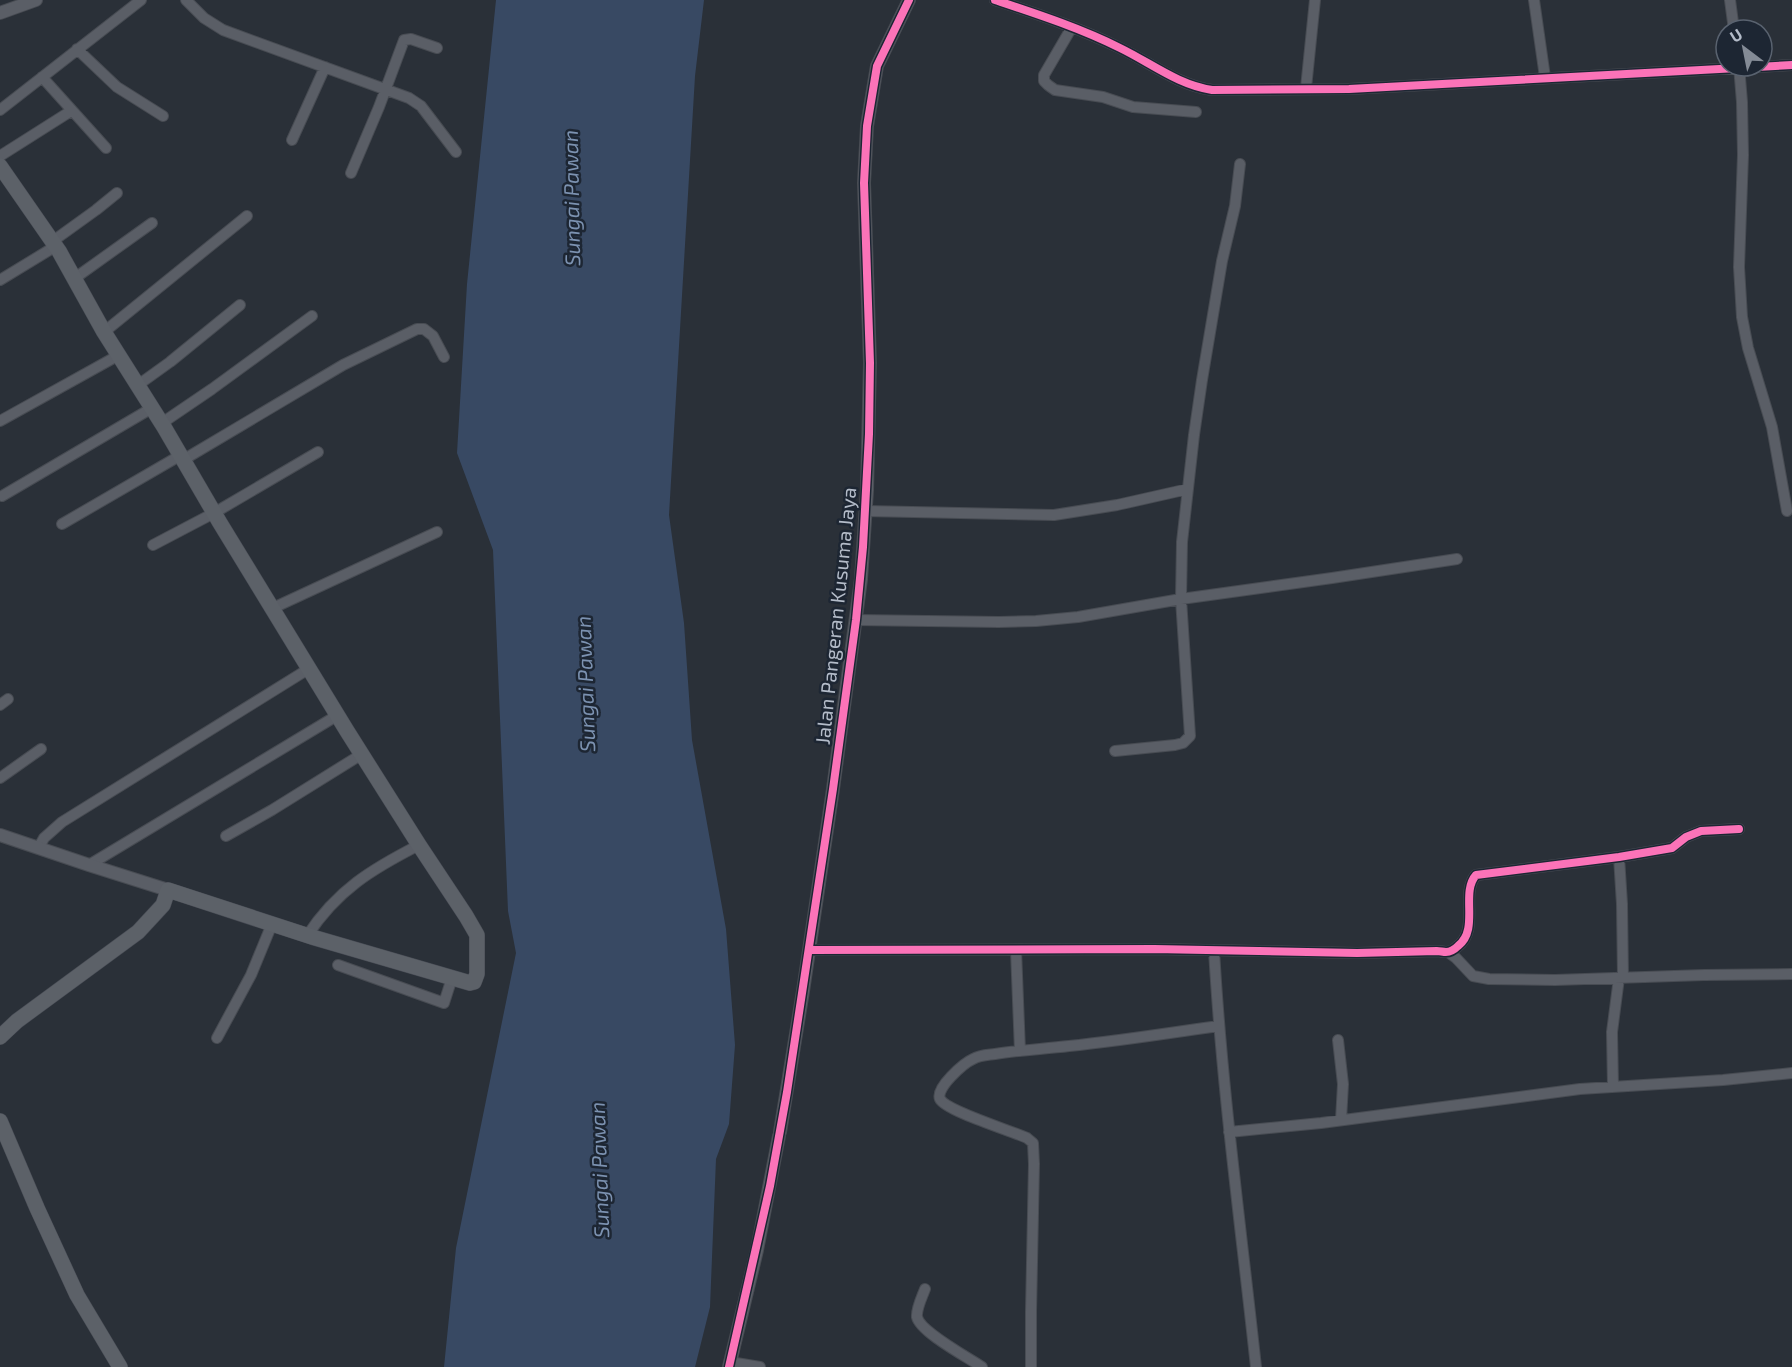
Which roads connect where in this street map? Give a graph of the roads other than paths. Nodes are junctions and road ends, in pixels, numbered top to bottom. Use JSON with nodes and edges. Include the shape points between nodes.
{"nodes":[{"id":1,"x":36,"y":0,"type":"edge"},
{"id":2,"x":141,"y":0,"type":"edge"},
{"id":3,"x":186,"y":0,"type":"edge"},
{"id":4,"x":909,"y":0,"type":"edge"},
{"id":5,"x":995,"y":0,"type":"edge"},
{"id":6,"x":1315,"y":0,"type":"edge"},
{"id":7,"x":1534,"y":0,"type":"edge"},
{"id":8,"x":1730,"y":0,"type":"edge"},
{"id":9,"x":0,"y":13,"type":"edge"},
{"id":10,"x":1732,"y":18,"type":"edge"},
{"id":11,"x":1072,"y":27,"type":"junction"},
{"id":12,"x":437,"y":48,"type":"dead end"},
{"id":13,"x":77,"y":50,"type":"junction"},
{"id":14,"x":1792,"y":65,"type":"edge"},
{"id":15,"x":1774,"y":66,"type":"edge"},
{"id":16,"x":325,"y":67,"type":"junction"},
{"id":17,"x":1714,"y":68,"type":"edge"},
{"id":18,"x":42,"y":77,"type":"junction"},
{"id":19,"x":1545,"y":77,"type":"junction"},
{"id":20,"x":1740,"y":78,"type":"edge"},
{"id":21,"x":1306,"y":88,"type":"junction"},
{"id":22,"x":386,"y":89,"type":"junction"},
{"id":23,"x":0,"y":110,"type":"edge"},
{"id":24,"x":71,"y":111,"type":"junction"},
{"id":25,"x":1196,"y":112,"type":"dead end"},
{"id":26,"x":163,"y":116,"type":"dead end"},
{"id":27,"x":292,"y":140,"type":"dead end"},
{"id":28,"x":106,"y":148,"type":"dead end"},
{"id":29,"x":456,"y":152,"type":"dead end"},
{"id":30,"x":0,"y":156,"type":"edge"},
{"id":31,"x":1240,"y":164,"type":"dead end"},
{"id":32,"x":0,"y":166,"type":"edge"},
{"id":33,"x":351,"y":173,"type":"dead end"},
{"id":34,"x":117,"y":193,"type":"dead end"},
{"id":35,"x":247,"y":216,"type":"dead end"},
{"id":36,"x":152,"y":224,"type":"dead end"},
{"id":37,"x":55,"y":243,"type":"junction"},
{"id":38,"x":75,"y":278,"type":"junction"},
{"id":39,"x":0,"y":279,"type":"edge"},
{"id":40,"x":240,"y":304,"type":"dead end"},
{"id":41,"x":312,"y":316,"type":"dead end"},
{"id":42,"x":104,"y":332,"type":"junction"},
{"id":43,"x":119,"y":355,"type":"junction"},
{"id":44,"x":444,"y":357,"type":"dead end"},
{"id":45,"x":138,"y":385,"type":"junction"},
{"id":46,"x":152,"y":408,"type":"junction"},
{"id":47,"x":0,"y":421,"type":"edge"},
{"id":48,"x":162,"y":423,"type":"junction"},
{"id":49,"x":318,"y":452,"type":"dead end"},
{"id":50,"x":182,"y":457,"type":"junction"},
{"id":51,"x":1188,"y":489,"type":"junction"},
{"id":52,"x":2,"y":496,"type":"dead end"},
{"id":53,"x":866,"y":511,"type":"junction"},
{"id":54,"x":1787,"y":511,"type":"dead end"},
{"id":55,"x":214,"y":513,"type":"junction"},
{"id":56,"x":62,"y":524,"type":"dead end"},
{"id":57,"x":437,"y":532,"type":"dead end"},
{"id":58,"x":153,"y":545,"type":"dead end"},
{"id":59,"x":1457,"y":559,"type":"dead end"},
{"id":60,"x":1181,"y":599,"type":"junction"},
{"id":61,"x":273,"y":608,"type":"junction"},
{"id":62,"x":856,"y":620,"type":"junction"},
{"id":63,"x":310,"y":668,"type":"junction"},
{"id":64,"x":338,"y":715,"type":"junction"},
{"id":65,"x":41,"y":749,"type":"dead end"},
{"id":66,"x":1115,"y":751,"type":"dead end"},
{"id":67,"x":362,"y":754,"type":"junction"},
{"id":68,"x":0,"y":778,"type":"edge"},
{"id":69,"x":1739,"y":829,"type":"dead end"},
{"id":70,"x":0,"y":835,"type":"edge"},
{"id":71,"x":226,"y":836,"type":"dead end"},
{"id":72,"x":419,"y":845,"type":"junction"},
{"id":73,"x":39,"y":847,"type":"junction"},
{"id":74,"x":1619,"y":857,"type":"junction"},
{"id":75,"x":89,"y":865,"type":"junction"},
{"id":76,"x":168,"y":890,"type":"junction"},
{"id":77,"x":269,"y":932,"type":"junction"},
{"id":78,"x":307,"y":936,"type":"junction"},
{"id":79,"x":809,"y":950,"type":"junction"},
{"id":80,"x":1016,"y":950,"type":"junction"},
{"id":81,"x":1214,"y":950,"type":"junction"},
{"id":82,"x":1448,"y":952,"type":"junction"},
{"id":83,"x":338,"y":965,"type":"dead end"},
{"id":84,"x":1792,"y":974,"type":"edge"},
{"id":85,"x":1621,"y":978,"type":"junction"},
{"id":86,"x":448,"y":991,"type":"junction"},
{"id":87,"x":1218,"y":1026,"type":"junction"},
{"id":88,"x":0,"y":1037,"type":"edge"},
{"id":89,"x":217,"y":1038,"type":"dead end"},
{"id":90,"x":1338,"y":1040,"type":"dead end"},
{"id":91,"x":1020,"y":1051,"type":"junction"},
{"id":92,"x":1792,"y":1073,"type":"edge"},
{"id":93,"x":1613,"y":1087,"type":"junction"},
{"id":94,"x":1341,"y":1120,"type":"junction"},
{"id":95,"x":0,"y":1121,"type":"edge"},
{"id":96,"x":1229,"y":1132,"type":"junction"},
{"id":97,"x":925,"y":1290,"type":"dead end"},
{"id":98,"x":730,"y":1365,"type":"edge"},
{"id":99,"x":120,"y":1367,"type":"edge"},
{"id":100,"x":760,"y":1367,"type":"edge"},
{"id":101,"x":982,"y":1367,"type":"edge"},
{"id":102,"x":1031,"y":1367,"type":"edge"},
{"id":103,"x":1256,"y":1367,"type":"edge"}],
"edges":[{"from":1,"to":9,"type":"street"},
{"from":2,"to":13,"type":"street"},
{"from":3,"to":16,"type":"street","via":[[215,26]]},
{"from":4,"to":53,"type":"street","name":"Jalan Pangeran Kusuma Jaya","via":[[877,66],[867,126],[864,183],[870,363]]},
{"from":5,"to":11,"type":"street"},
{"from":6,"to":21,"type":"street"},
{"from":7,"to":19,"type":"street"},
{"from":8,"to":10,"type":"street"},
{"from":11,"to":21,"type":"street","via":[[1191,86],[1212,90]]},
{"from":11,"to":25,"type":"street","via":[[1044,75],[1048,86],[1132,107]]},
{"from":12,"to":22,"type":"street","via":[[405,39]]},
{"from":13,"to":18,"type":"street"},
{"from":13,"to":26,"type":"street","via":[[117,87]]},
{"from":14,"to":15,"type":"street"},
{"from":16,"to":22,"type":"street"},
{"from":16,"to":27,"type":"street"},
{"from":17,"to":19,"type":"street"},
{"from":18,"to":23,"type":"street"},
{"from":18,"to":24,"type":"street"},
{"from":19,"to":21,"type":"street","via":[[1350,89]]},
{"from":20,"to":54,"type":"street","via":[[1742,316],[1773,427]]},
{"from":22,"to":29,"type":"street","via":[[421,106]]},
{"from":22,"to":33,"type":"street"},
{"from":24,"to":28,"type":"street"},
{"from":24,"to":30,"type":"street"},
{"from":31,"to":51,"type":"street","via":[[1210,330]]},
{"from":32,"to":37,"type":"main road"},
{"from":34,"to":37,"type":"street"},
{"from":35,"to":42,"type":"street"},
{"from":36,"to":38,"type":"street"},
{"from":37,"to":38,"type":"main road"},
{"from":37,"to":39,"type":"street"},
{"from":38,"to":42,"type":"main road"},
{"from":40,"to":45,"type":"street"},
{"from":41,"to":48,"type":"street"},
{"from":42,"to":43,"type":"main road"},
{"from":43,"to":45,"type":"main road"},
{"from":43,"to":47,"type":"street"},
{"from":44,"to":50,"type":"street","via":[[429,332],[417,329],[343,365]]},
{"from":45,"to":46,"type":"main road"},
{"from":46,"to":48,"type":"main road"},
{"from":46,"to":52,"type":"street"},
{"from":48,"to":50,"type":"main road"},
{"from":49,"to":55,"type":"street"},
{"from":50,"to":55,"type":"main road"},
{"from":50,"to":56,"type":"street"},
{"from":51,"to":53,"type":"street","via":[[1054,515]]},
{"from":51,"to":60,"type":"street"},
{"from":53,"to":62,"type":"street","name":"Jalan Pangeran Kusuma Jaya"},
{"from":55,"to":58,"type":"street"},
{"from":55,"to":61,"type":"main road"},
{"from":57,"to":61,"type":"street"},
{"from":59,"to":60,"type":"street"},
{"from":60,"to":62,"type":"street","via":[[1036,621]]},
{"from":60,"to":66,"type":"street","via":[[1190,736],[1175,745]]},
{"from":61,"to":63,"type":"main road"},
{"from":62,"to":79,"type":"street","name":"Jalan Pangeran Kusuma Jaya"},
{"from":63,"to":64,"type":"main road"},
{"from":63,"to":73,"type":"street","via":[[62,822]]},
{"from":64,"to":67,"type":"main road"},
{"from":64,"to":75,"type":"street"},
{"from":65,"to":68,"type":"street"},
{"from":67,"to":71,"type":"street"},
{"from":67,"to":72,"type":"main road"},
{"from":69,"to":74,"type":"street","via":[[1701,831],[1672,848]]},
{"from":70,"to":73,"type":"street"},
{"from":72,"to":78,"type":"street","via":[[359,879]]},
{"from":72,"to":86,"type":"main road","via":[[477,935],[476,980]]},
{"from":73,"to":75,"type":"street"},
{"from":74,"to":82,"type":"street","via":[[1476,875],[1471,884],[1466,937]]},
{"from":74,"to":85,"type":"street"},
{"from":75,"to":76,"type":"street"},
{"from":76,"to":77,"type":"main road"},
{"from":76,"to":88,"type":"main road","via":[[163,905],[138,932]]},
{"from":77,"to":78,"type":"main road"},
{"from":77,"to":89,"type":"street"},
{"from":78,"to":86,"type":"main road"},
{"from":79,"to":80,"type":"street"},
{"from":79,"to":98,"type":"street","name":"Jalan Pangeran Kusuma Jaya","via":[[757,1250]]},
{"from":80,"to":81,"type":"street"},
{"from":80,"to":91,"type":"street"},
{"from":81,"to":82,"type":"street"},
{"from":81,"to":87,"type":"street"},
{"from":82,"to":85,"type":"street","via":[[1468,972],[1481,978]]},
{"from":83,"to":86,"type":"street"},
{"from":84,"to":85,"type":"street"},
{"from":85,"to":93,"type":"street","via":[[1612,1032]]},
{"from":87,"to":91,"type":"street"},
{"from":87,"to":96,"type":"street"},
{"from":90,"to":94,"type":"street","via":[[1343,1084]]},
{"from":91,"to":102,"type":"street","via":[[968,1062],[947,1081],[939,1095],[950,1107],[1027,1138],[1033,1144]]},
{"from":92,"to":93,"type":"street"},
{"from":93,"to":94,"type":"street"},
{"from":94,"to":96,"type":"street"},
{"from":95,"to":99,"type":"main road","via":[[77,1295]]},
{"from":96,"to":103,"type":"street"},
{"from":97,"to":101,"type":"street","via":[[917,1312],[920,1323]]},
{"from":98,"to":100,"type":"street"}]}
